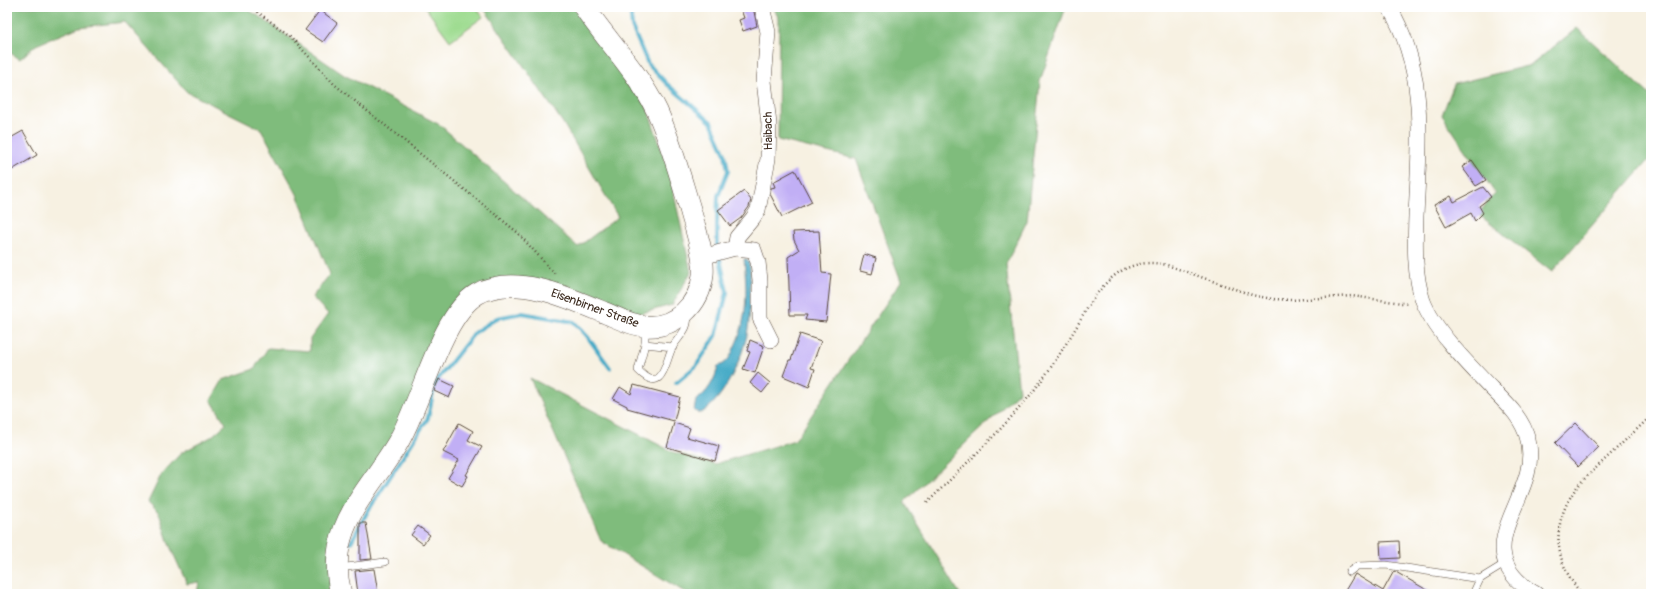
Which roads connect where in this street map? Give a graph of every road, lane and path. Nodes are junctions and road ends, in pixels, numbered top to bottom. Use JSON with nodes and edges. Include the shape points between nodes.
{"nodes":[{"id":1,"x":250,"y":7,"type":"edge"},
{"id":2,"x":584,"y":7,"type":"edge"},
{"id":3,"x":762,"y":7,"type":"edge"},
{"id":4,"x":1388,"y":7,"type":"edge"},
{"id":5,"x":720,"y":252,"type":"junction"},
{"id":6,"x":559,"y":279,"type":"dead end"},
{"id":7,"x":1423,"y":301,"type":"junction"},
{"id":8,"x":686,"y":311,"type":"junction"},
{"id":9,"x":645,"y":335,"type":"junction"},
{"id":10,"x":771,"y":340,"type":"dead end"},
{"id":11,"x":673,"y":346,"type":"junction"},
{"id":12,"x":1651,"y":416,"type":"edge"},
{"id":13,"x":927,"y":503,"type":"dead end"},
{"id":14,"x":385,"y":562,"type":"dead end"},
{"id":15,"x":1506,"y":563,"type":"junction"},
{"id":16,"x":337,"y":568,"type":"junction"},
{"id":17,"x":1349,"y":572,"type":"dead end"},
{"id":18,"x":1480,"y":579,"type":"junction"},
{"id":19,"x":341,"y":594,"type":"edge"},
{"id":20,"x":1473,"y":594,"type":"edge"},
{"id":21,"x":1536,"y":594,"type":"edge"},
{"id":22,"x":1582,"y":594,"type":"edge"}],
"edges":[{"from":1,"to":6,"type":"path","via":[[290,36],[334,84],[517,232]]},
{"from":2,"to":5,"type":"main road","name":"Eisenbirner Straße","via":[[632,70],[657,110],[693,221]]},
{"from":3,"to":5,"type":"street","name":"Haibach","via":[[768,32],[764,81],[769,124],[768,159],[758,210],[737,237]]},
{"from":4,"to":7,"type":"street","via":[[1405,40],[1418,92],[1416,235],[1418,279]]},
{"from":5,"to":8,"type":"main road","name":"Eisenbirner Straße","via":[[704,274],[695,300]]},
{"from":5,"to":10,"type":"street","via":[[754,250],[760,280],[760,318]]},
{"from":7,"to":13,"type":"path","via":[[1405,304],[1352,296],[1272,299],[1252,295],[1155,262],[1129,267],[1117,273],[1105,284],[1054,364],[1022,405]]},
{"from":7,"to":15,"type":"street","via":[[1434,321],[1463,359],[1512,410],[1528,439],[1531,453],[1528,469],[1503,538]]},
{"from":8,"to":9,"type":"main road","name":"Eisenbirner Straße"},
{"from":8,"to":11,"type":"lane","via":[[688,326]]},
{"from":9,"to":11,"type":"lane"},
{"from":9,"to":11,"type":"lane","via":[[638,370],[653,379],[662,376]]},
{"from":9,"to":16,"type":"main road","name":"Eisenbirner Straße","via":[[631,323],[550,291],[502,286],[475,295],[460,309],[450,325],[412,417],[397,444],[354,507],[346,523]]},
{"from":12,"to":22,"type":"path","via":[[1580,484],[1565,507],[1560,521],[1558,545],[1568,575]]},
{"from":14,"to":16,"type":"lane"},
{"from":15,"to":18,"type":"lane"},
{"from":15,"to":21,"type":"street","via":[[1511,574]]},
{"from":16,"to":19,"type":"main road","name":"Eisenbirner Straße"},
{"from":17,"to":18,"type":"lane","via":[[1357,566],[1386,565]]},
{"from":18,"to":20,"type":"lane"}]}
